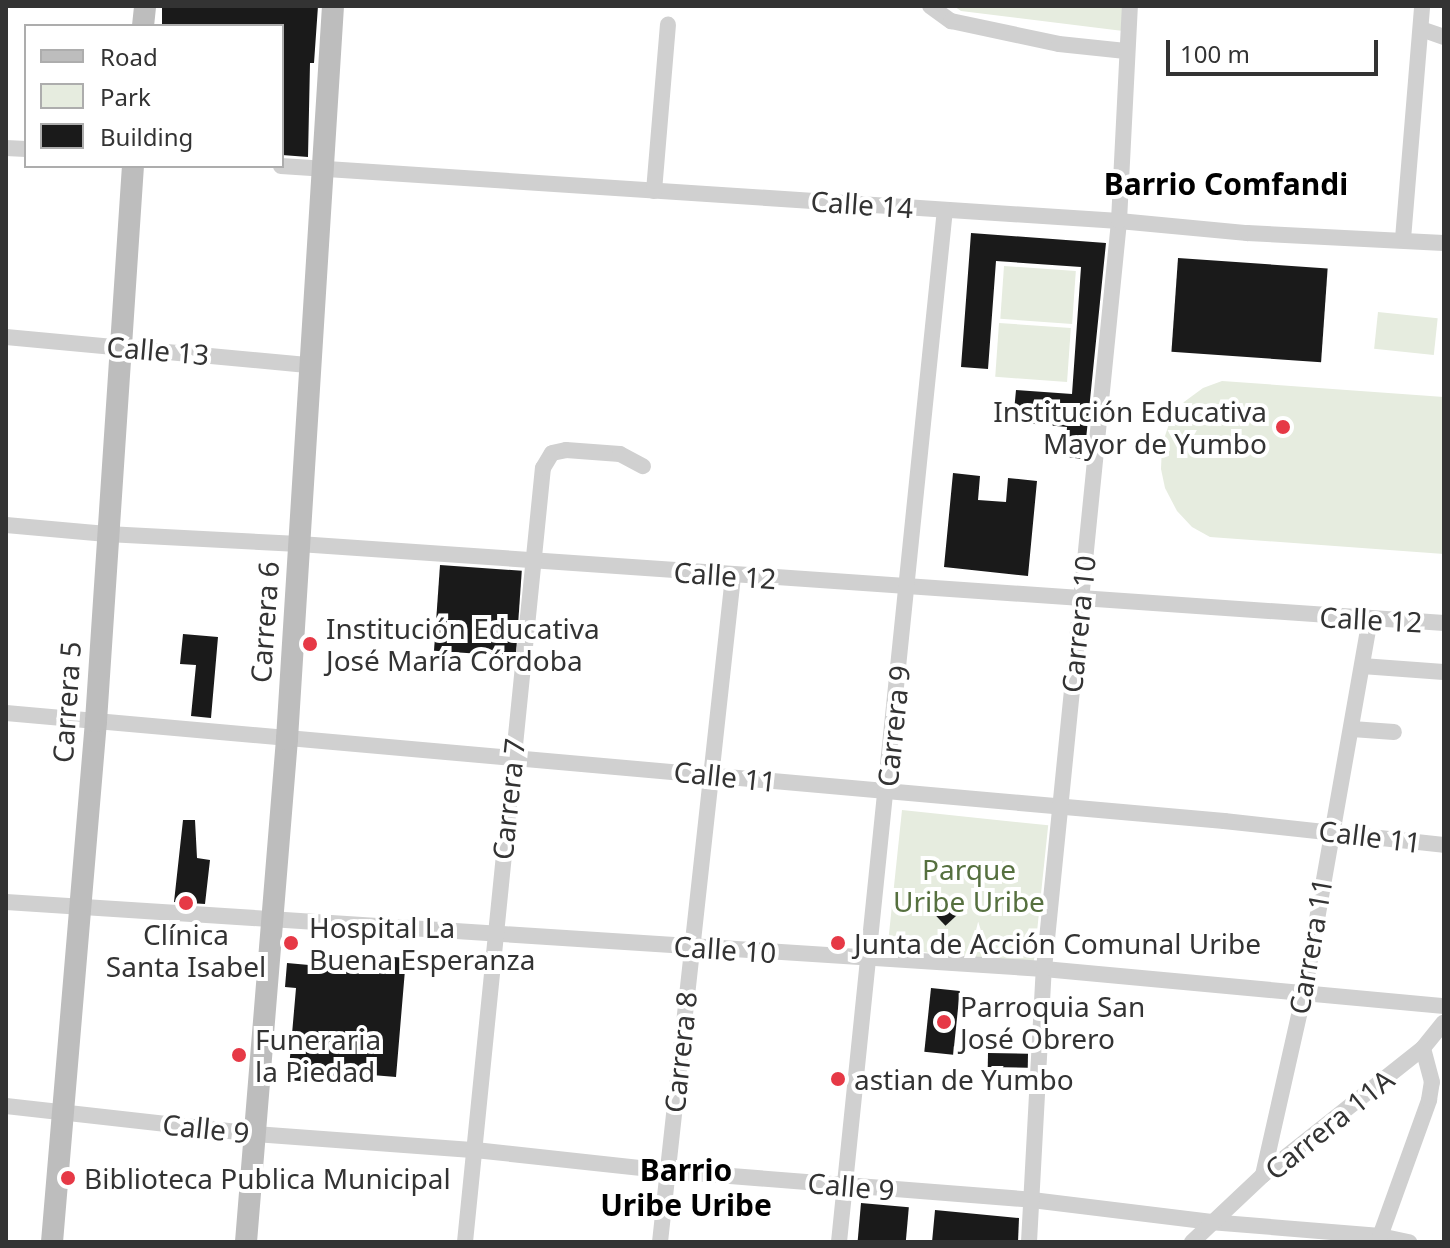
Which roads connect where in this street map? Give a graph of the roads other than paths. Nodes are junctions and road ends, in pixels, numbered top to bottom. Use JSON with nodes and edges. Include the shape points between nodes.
{"nodes":[{"id":1,"x":333,"y":6,"type":"edge"},
{"id":2,"x":930,"y":6,"type":"edge"},
{"id":3,"x":1130,"y":6,"type":"edge"},
{"id":4,"x":1422,"y":6,"type":"edge"},
{"id":5,"x":668,"y":25,"type":"dead end"},
{"id":6,"x":1421,"y":29,"type":"junction"},
{"id":7,"x":1444,"y":37,"type":"edge"},
{"id":8,"x":1126,"y":51,"type":"junction"},
{"id":9,"x":284,"y":166,"type":"edge"},
{"id":10,"x":133,"y":168,"type":"edge"},
{"id":11,"x":323,"y":169,"type":"junction"},
{"id":12,"x":654,"y":191,"type":"junction"},
{"id":13,"x":945,"y":210,"type":"junction"},
{"id":14,"x":1119,"y":221,"type":"junction"},
{"id":15,"x":1403,"y":239,"type":"junction"},
{"id":16,"x":1444,"y":243,"type":"edge"},
{"id":17,"x":6,"y":337,"type":"edge"},
{"id":18,"x":124,"y":346,"type":"junction"},
{"id":19,"x":310,"y":365,"type":"junction"},
{"id":20,"x":643,"y":466,"type":"dead end"},
{"id":21,"x":6,"y":525,"type":"edge"},
{"id":22,"x":107,"y":534,"type":"junction"},
{"id":23,"x":299,"y":544,"type":"junction"},
{"id":24,"x":532,"y":562,"type":"junction"},
{"id":25,"x":733,"y":576,"type":"junction"},
{"id":26,"x":907,"y":586,"type":"junction"},
{"id":27,"x":1080,"y":599,"type":"junction"},
{"id":28,"x":1370,"y":620,"type":"junction"},
{"id":29,"x":1444,"y":623,"type":"edge"},
{"id":30,"x":1362,"y":666,"type":"junction"},
{"id":31,"x":1444,"y":672,"type":"edge"},
{"id":32,"x":6,"y":713,"type":"edge"},
{"id":33,"x":96,"y":721,"type":"junction"},
{"id":34,"x":1352,"y":729,"type":"junction"},
{"id":35,"x":1394,"y":732,"type":"dead end"},
{"id":36,"x":287,"y":739,"type":"junction"},
{"id":37,"x":513,"y":758,"type":"junction"},
{"id":38,"x":711,"y":774,"type":"junction"},
{"id":39,"x":887,"y":793,"type":"junction"},
{"id":40,"x":1059,"y":808,"type":"junction"},
{"id":41,"x":1330,"y":831,"type":"junction"},
{"id":42,"x":1444,"y":845,"type":"edge"},
{"id":43,"x":6,"y":902,"type":"edge"},
{"id":44,"x":79,"y":908,"type":"junction"},
{"id":45,"x":272,"y":920,"type":"junction"},
{"id":46,"x":494,"y":931,"type":"junction"},
{"id":47,"x":690,"y":946,"type":"junction"},
{"id":48,"x":871,"y":959,"type":"junction"},
{"id":49,"x":1044,"y":969,"type":"junction"},
{"id":50,"x":1304,"y":993,"type":"junction"},
{"id":51,"x":1444,"y":1006,"type":"edge"},
{"id":52,"x":1444,"y":1022,"type":"edge"},
{"id":53,"x":1423,"y":1048,"type":"junction"},
{"id":54,"x":1436,"y":1102,"type":"edge"},
{"id":55,"x":6,"y":1106,"type":"edge"},
{"id":56,"x":61,"y":1112,"type":"junction"},
{"id":57,"x":255,"y":1134,"type":"junction"},
{"id":58,"x":475,"y":1150,"type":"junction"},
{"id":59,"x":667,"y":1171,"type":"junction"},
{"id":60,"x":1263,"y":1175,"type":"junction"},
{"id":61,"x":844,"y":1186,"type":"junction"},
{"id":62,"x":1032,"y":1200,"type":"junction"},
{"id":63,"x":1210,"y":1222,"type":"junction"},
{"id":64,"x":1379,"y":1239,"type":"edge"},
{"id":65,"x":52,"y":1242,"type":"edge"},
{"id":66,"x":246,"y":1242,"type":"edge"},
{"id":67,"x":465,"y":1242,"type":"edge"},
{"id":68,"x":660,"y":1242,"type":"edge"},
{"id":69,"x":839,"y":1242,"type":"edge"},
{"id":70,"x":1029,"y":1242,"type":"edge"},
{"id":71,"x":1192,"y":1242,"type":"edge"},
{"id":72,"x":1409,"y":1242,"type":"edge"}],
"edges":[{"from":1,"to":11,"type":"street","name":"Carrera 6"},
{"from":2,"to":8,"type":"street","via":[[951,21],[1059,44]]},
{"from":3,"to":8,"type":"street","name":"Carrera 10"},
{"from":4,"to":6,"type":"street"},
{"from":5,"to":12,"type":"street"},
{"from":6,"to":7,"type":"street"},
{"from":6,"to":15,"type":"street"},
{"from":8,"to":14,"type":"street","name":"Carrera 10"},
{"from":9,"to":11,"type":"street","name":"Calle 14"},
{"from":10,"to":18,"type":"street","name":"Carrera 5"},
{"from":11,"to":12,"type":"street","name":"Calle 14"},
{"from":11,"to":19,"type":"street","name":"Carrera 6"},
{"from":12,"to":13,"type":"street","name":"Calle 14"},
{"from":13,"to":14,"type":"street","name":"Calle 14"},
{"from":13,"to":26,"type":"street","name":"Carrera 9"},
{"from":14,"to":15,"type":"street","name":"Calle 14"},
{"from":14,"to":27,"type":"street","name":"Carrera 10"},
{"from":15,"to":16,"type":"street","name":"Calle 14"},
{"from":17,"to":18,"type":"street","name":"Calle 13"},
{"from":18,"to":19,"type":"street","name":"Calle 13"},
{"from":18,"to":22,"type":"street","name":"Carrera 5"},
{"from":19,"to":23,"type":"street","name":"Carrera 6"},
{"from":20,"to":24,"type":"street","name":"Carrera 7","via":[[614,453],[552,453],[543,468]]},
{"from":21,"to":22,"type":"street","name":"Calle 12"},
{"from":22,"to":23,"type":"street","name":"Calle 12"},
{"from":22,"to":33,"type":"street","name":"Carrera 5"},
{"from":23,"to":24,"type":"street","name":"Calle 12"},
{"from":23,"to":36,"type":"street","name":"Carrera 6"},
{"from":24,"to":25,"type":"street","name":"Calle 12"},
{"from":24,"to":37,"type":"street","name":"Carrera 7"},
{"from":25,"to":26,"type":"street","name":"Calle 12"},
{"from":25,"to":38,"type":"street","name":"Carrera 8"},
{"from":26,"to":27,"type":"street","name":"Calle 12"},
{"from":26,"to":39,"type":"street","name":"Carrera 9"},
{"from":27,"to":28,"type":"street","name":"Calle 12"},
{"from":27,"to":40,"type":"street","name":"Carrera 10"},
{"from":28,"to":29,"type":"street","name":"Calle 12"},
{"from":28,"to":30,"type":"street","name":"Carrera 11"},
{"from":30,"to":31,"type":"street"},
{"from":30,"to":34,"type":"street","name":"Carrera 11"},
{"from":32,"to":33,"type":"street","name":"Calle 11"},
{"from":33,"to":36,"type":"street","name":"Calle 11"},
{"from":33,"to":44,"type":"street","name":"Carrera 5"},
{"from":34,"to":35,"type":"street"},
{"from":34,"to":41,"type":"street","name":"Carrera 11"},
{"from":36,"to":37,"type":"street","name":"Calle 11"},
{"from":36,"to":45,"type":"street","name":"Carrera 6"},
{"from":37,"to":38,"type":"street","name":"Calle 11"},
{"from":37,"to":46,"type":"street","name":"Carrera 7"},
{"from":38,"to":39,"type":"street","name":"Calle 11"},
{"from":38,"to":47,"type":"street","name":"Carrera 8"},
{"from":39,"to":40,"type":"street","name":"Calle 11"},
{"from":39,"to":48,"type":"street","name":"Carrera 9"},
{"from":40,"to":41,"type":"street","name":"Calle 11"},
{"from":40,"to":49,"type":"street","name":"Carrera 10"},
{"from":41,"to":42,"type":"street","name":"Calle 11"},
{"from":41,"to":50,"type":"street","name":"Carrera 11"},
{"from":43,"to":44,"type":"street","name":"Calle 10"},
{"from":44,"to":45,"type":"street","name":"Calle 10"},
{"from":44,"to":56,"type":"street","name":"Carrera 5"},
{"from":45,"to":46,"type":"street","name":"Calle 10"},
{"from":45,"to":57,"type":"street","name":"Carrera 6"},
{"from":46,"to":47,"type":"street","name":"Calle 10"},
{"from":46,"to":58,"type":"street","name":"Carrera 7"},
{"from":47,"to":48,"type":"street","name":"Calle 10"},
{"from":47,"to":59,"type":"street","name":"Carrera 8"},
{"from":48,"to":49,"type":"street","name":"Calle 10"},
{"from":48,"to":61,"type":"street","name":"Carrera 9"},
{"from":49,"to":50,"type":"street","name":"Calle 10"},
{"from":49,"to":62,"type":"street","name":"Carrera 10"},
{"from":50,"to":51,"type":"street","name":"Calle 10"},
{"from":50,"to":60,"type":"street","name":"Carrera 11"},
{"from":52,"to":53,"type":"street","name":"Carrera 11A"},
{"from":53,"to":54,"type":"street"},
{"from":53,"to":60,"type":"street","name":"Carrera 11A"},
{"from":54,"to":64,"type":"street"},
{"from":55,"to":56,"type":"street","name":"Calle 9"},
{"from":56,"to":57,"type":"street","name":"Calle 9"},
{"from":56,"to":65,"type":"street","name":"Carrera 5"},
{"from":57,"to":58,"type":"street","name":"Calle 9"},
{"from":57,"to":66,"type":"street","name":"Carrera 6"},
{"from":58,"to":59,"type":"street","name":"Calle 9"},
{"from":58,"to":67,"type":"street","name":"Carrera 7"},
{"from":59,"to":61,"type":"street","name":"Calle 9"},
{"from":59,"to":68,"type":"street","name":"Carrera 8"},
{"from":60,"to":63,"type":"street","name":"Carrera 11A"},
{"from":61,"to":62,"type":"street","name":"Calle 9"},
{"from":61,"to":69,"type":"street","name":"Carrera 9"},
{"from":62,"to":63,"type":"street","name":"Calle 9"},
{"from":62,"to":70,"type":"street","name":"Carrera 10"},
{"from":63,"to":64,"type":"street","name":"Calle 9"},
{"from":63,"to":71,"type":"street","name":"Carrera 11A"},
{"from":64,"to":72,"type":"street","name":"Calle 9"}]}
